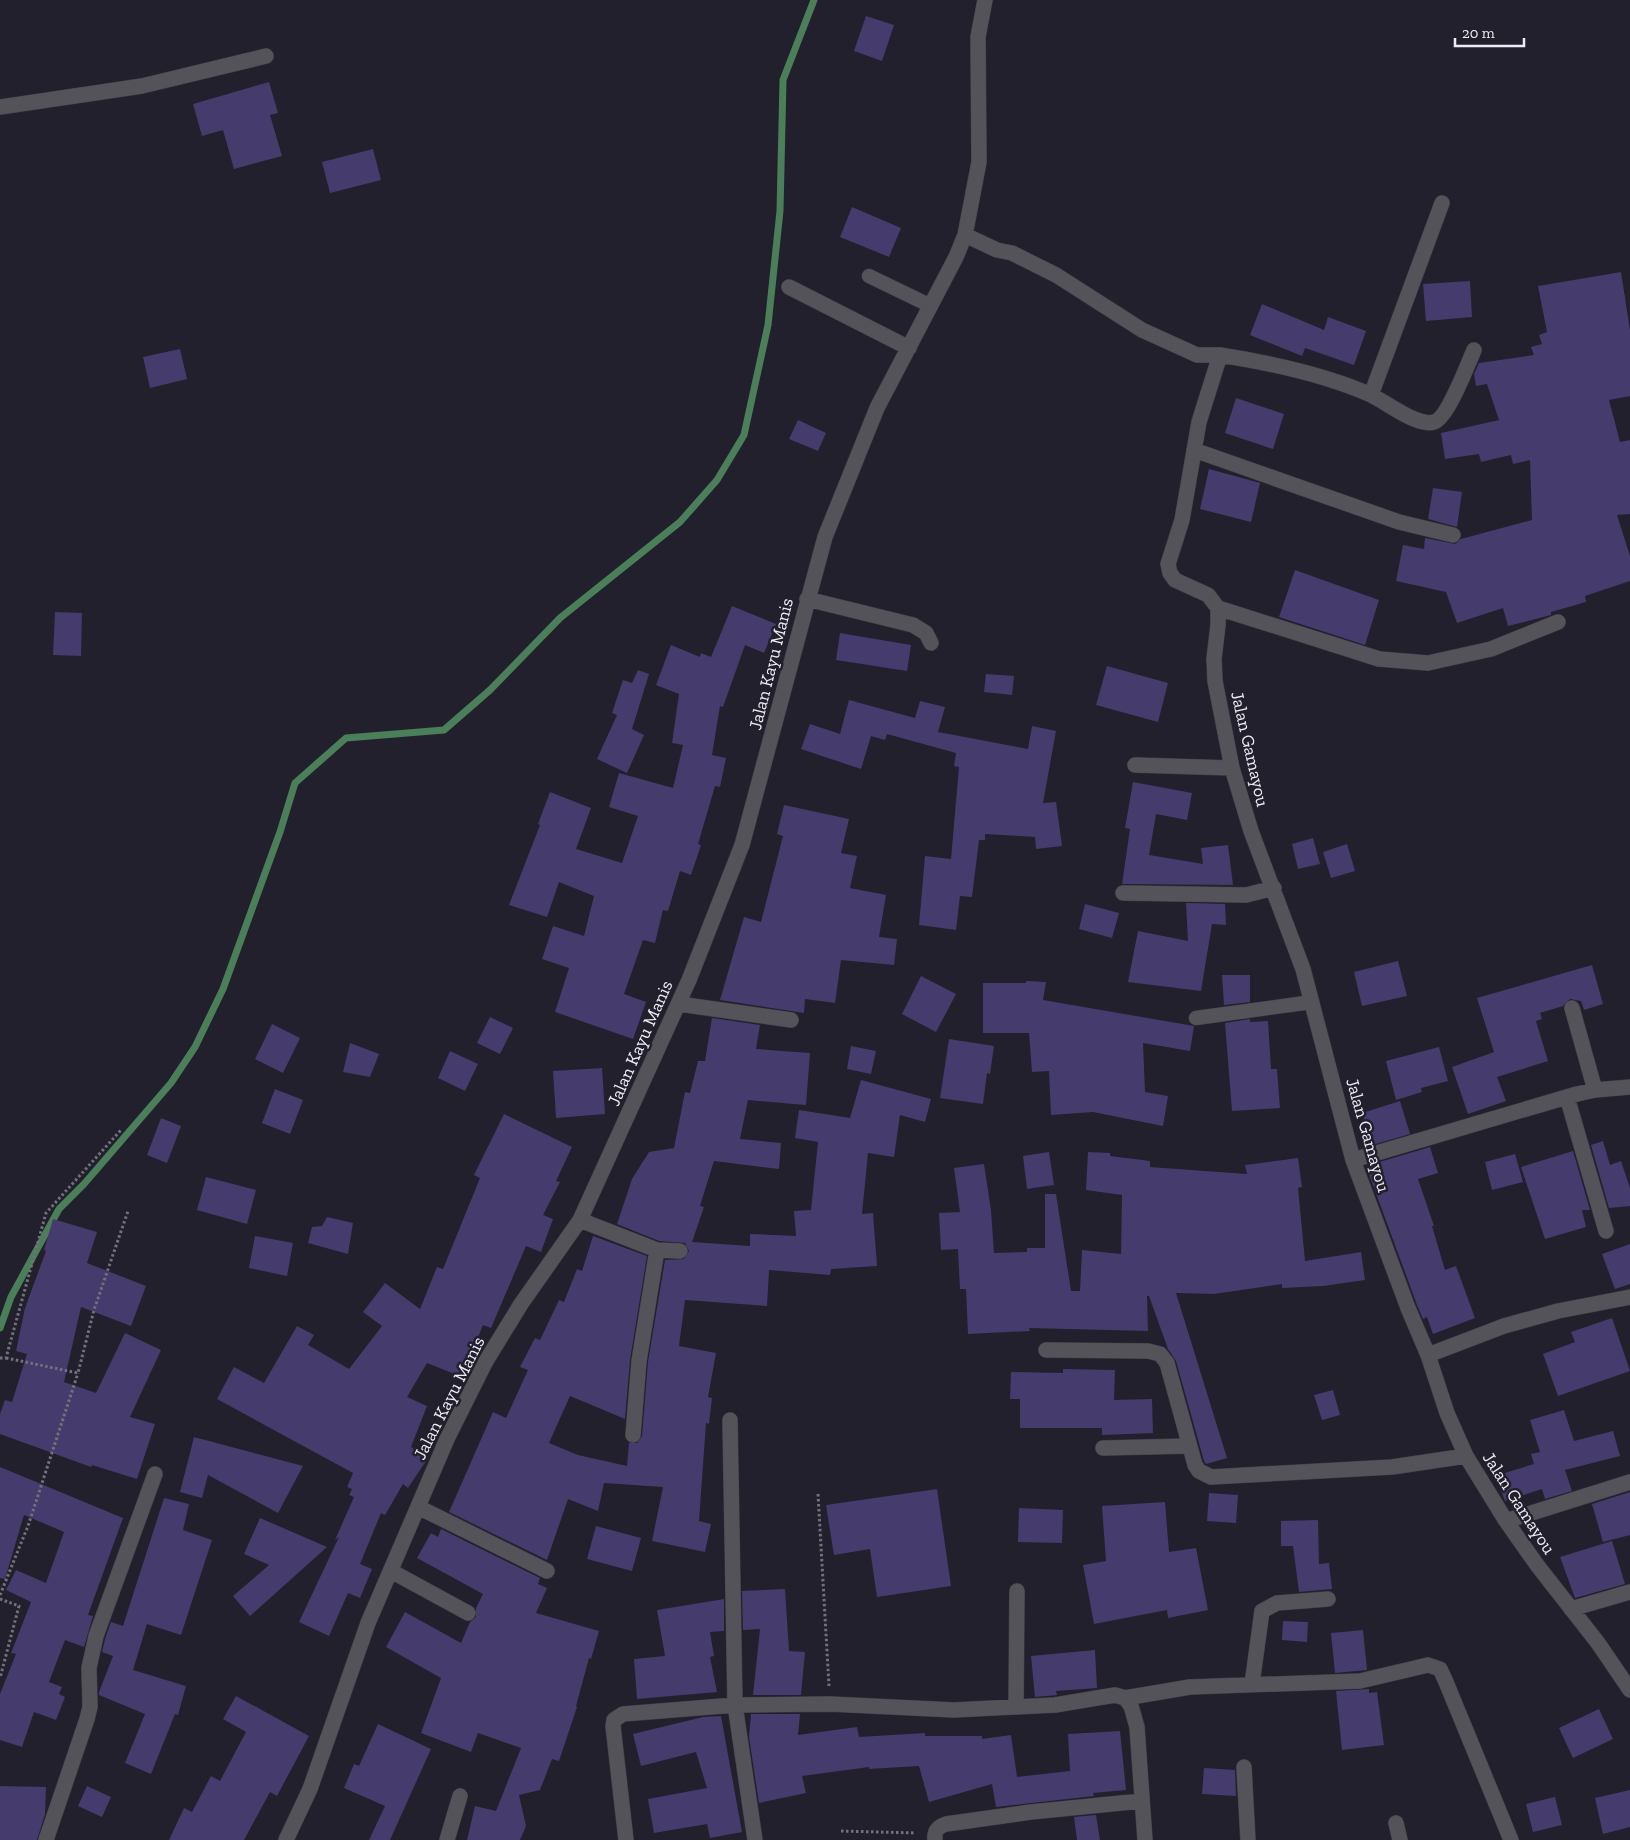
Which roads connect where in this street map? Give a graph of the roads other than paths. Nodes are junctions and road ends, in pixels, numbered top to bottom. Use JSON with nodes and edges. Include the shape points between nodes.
{"nodes":[{"id":1,"x":985,"y":0,"type":"edge"},
{"id":2,"x":266,"y":56,"type":"dead end"},
{"id":3,"x":0,"y":107,"type":"edge"},
{"id":4,"x":1442,"y":203,"type":"dead end"},
{"id":5,"x":965,"y":235,"type":"junction"},
{"id":6,"x":869,"y":276,"type":"dead end"},
{"id":7,"x":789,"y":287,"type":"dead end"},
{"id":8,"x":931,"y":306,"type":"junction"},
{"id":9,"x":909,"y":348,"type":"junction"},
{"id":10,"x":1474,"y":350,"type":"dead end"},
{"id":11,"x":1220,"y":355,"type":"junction"},
{"id":12,"x":1371,"y":396,"type":"junction"},
{"id":13,"x":1194,"y":450,"type":"junction"},
{"id":14,"x":1453,"y":535,"type":"dead end"},
{"id":15,"x":807,"y":599,"type":"junction"},
{"id":16,"x":1218,"y":608,"type":"junction"},
{"id":17,"x":1558,"y":622,"type":"dead end"},
{"id":18,"x":931,"y":643,"type":"dead end"},
{"id":19,"x":1135,"y":765,"type":"dead end"},
{"id":20,"x":1232,"y":768,"type":"junction"},
{"id":21,"x":1274,"y":888,"type":"junction"},
{"id":22,"x":1123,"y":893,"type":"dead end"},
{"id":23,"x":1312,"y":1002,"type":"junction"},
{"id":24,"x":679,"y":1004,"type":"junction"},
{"id":25,"x":1572,"y":1008,"type":"dead end"},
{"id":26,"x":1196,"y":1018,"type":"dead end"},
{"id":27,"x":791,"y":1020,"type":"dead end"},
{"id":28,"x":1630,"y":1087,"type":"edge"},
{"id":29,"x":1596,"y":1090,"type":"junction"},
{"id":30,"x":1567,"y":1098,"type":"junction"},
{"id":31,"x":1353,"y":1160,"type":"junction"},
{"id":32,"x":580,"y":1220,"type":"junction"},
{"id":33,"x":1606,"y":1231,"type":"dead end"},
{"id":34,"x":657,"y":1250,"type":"junction"},
{"id":35,"x":680,"y":1251,"type":"dead end"},
{"id":36,"x":1630,"y":1297,"type":"edge"},
{"id":37,"x":1046,"y":1350,"type":"dead end"},
{"id":38,"x":1428,"y":1355,"type":"junction"},
{"id":39,"x":730,"y":1420,"type":"dead end"},
{"id":40,"x":633,"y":1436,"type":"dead end"},
{"id":41,"x":1189,"y":1446,"type":"junction"},
{"id":42,"x":1103,"y":1448,"type":"dead end"},
{"id":43,"x":1466,"y":1456,"type":"junction"},
{"id":44,"x":155,"y":1474,"type":"dead end"},
{"id":45,"x":1630,"y":1482,"type":"edge"},
{"id":46,"x":418,"y":1506,"type":"junction"},
{"id":47,"x":1506,"y":1521,"type":"junction"},
{"id":48,"x":391,"y":1571,"type":"junction"},
{"id":49,"x":547,"y":1571,"type":"dead end"},
{"id":50,"x":1017,"y":1591,"type":"dead end"},
{"id":51,"x":1630,"y":1592,"type":"edge"},
{"id":52,"x":1328,"y":1599,"type":"dead end"},
{"id":53,"x":1571,"y":1609,"type":"junction"},
{"id":54,"x":468,"y":1613,"type":"dead end"},
{"id":55,"x":1252,"y":1684,"type":"junction"},
{"id":56,"x":1630,"y":1690,"type":"edge"},
{"id":57,"x":1125,"y":1698,"type":"junction"},
{"id":58,"x":734,"y":1705,"type":"junction"},
{"id":59,"x":1016,"y":1707,"type":"junction"},
{"id":60,"x":1244,"y":1767,"type":"dead end"},
{"id":61,"x":460,"y":1796,"type":"dead end"},
{"id":62,"x":1142,"y":1801,"type":"junction"},
{"id":63,"x":1396,"y":1823,"type":"dead end"},
{"id":64,"x":935,"y":1837,"type":"edge"},
{"id":65,"x":46,"y":1840,"type":"edge"},
{"id":66,"x":286,"y":1840,"type":"edge"},
{"id":67,"x":447,"y":1840,"type":"edge"},
{"id":68,"x":626,"y":1840,"type":"edge"},
{"id":69,"x":755,"y":1840,"type":"edge"},
{"id":70,"x":1145,"y":1840,"type":"edge"},
{"id":71,"x":1248,"y":1840,"type":"edge"},
{"id":72,"x":1400,"y":1840,"type":"edge"},
{"id":73,"x":1511,"y":1840,"type":"edge"}],
"edges":[{"from":1,"to":5,"type":"street","name":"Jalan Kayu Manis","via":[[978,37],[979,162]]},
{"from":2,"to":3,"type":"street","via":[[142,86]]},
{"from":4,"to":12,"type":"street"},
{"from":5,"to":8,"type":"street","name":"Jalan Kayu Manis"},
{"from":5,"to":11,"type":"street","via":[[1056,275],[1142,330],[1197,355]]},
{"from":6,"to":8,"type":"lane"},
{"from":7,"to":9,"type":"street"},
{"from":8,"to":9,"type":"street","name":"Jalan Kayu Manis"},
{"from":9,"to":15,"type":"street","name":"Jalan Kayu Manis","via":[[877,408],[825,537]]},
{"from":10,"to":12,"type":"street","via":[[1441,418],[1433,422],[1400,412]]},
{"from":11,"to":12,"type":"street","via":[[1271,363]]},
{"from":11,"to":13,"type":"street","via":[[1199,422]]},
{"from":13,"to":14,"type":"street","via":[[1399,522]]},
{"from":13,"to":16,"type":"street","via":[[1182,520],[1168,564],[1175,580],[1208,595]]},
{"from":15,"to":18,"type":"street","via":[[913,625],[926,633]]},
{"from":15,"to":24,"type":"street","name":"Jalan Kayu Manis","via":[[742,845]]},
{"from":16,"to":17,"type":"street","via":[[1379,659],[1428,663],[1491,649]]},
{"from":16,"to":20,"type":"street","name":"Jalan Gamayou","via":[[1214,659],[1216,682]]},
{"from":19,"to":20,"type":"street"},
{"from":20,"to":21,"type":"street","name":"Jalan Gamayou","via":[[1251,831]]},
{"from":21,"to":22,"type":"street","via":[[1246,895]]},
{"from":21,"to":23,"type":"street","name":"Jalan Gamayou"},
{"from":23,"to":26,"type":"lane"},
{"from":23,"to":31,"type":"street","name":"Jalan Gamayou"},
{"from":24,"to":27,"type":"street"},
{"from":24,"to":32,"type":"street","name":"Jalan Kayu Manis"},
{"from":25,"to":29,"type":"street"},
{"from":28,"to":29,"type":"street"},
{"from":29,"to":30,"type":"street"},
{"from":30,"to":31,"type":"street"},
{"from":30,"to":33,"type":"street"},
{"from":31,"to":38,"type":"street","name":"Jalan Gamayou"},
{"from":32,"to":34,"type":"street"},
{"from":32,"to":46,"type":"street","name":"Jalan Kayu Manis","via":[[486,1361]]},
{"from":34,"to":35,"type":"street"},
{"from":34,"to":40,"type":"street","via":[[639,1361]]},
{"from":36,"to":38,"type":"street","via":[[1558,1311],[1504,1326]]},
{"from":37,"to":41,"type":"street","via":[[1148,1351],[1160,1354],[1167,1363]]},
{"from":38,"to":43,"type":"street","name":"Jalan Gamayou","via":[[1447,1413]]},
{"from":39,"to":58,"type":"street"},
{"from":41,"to":42,"type":"street"},
{"from":41,"to":43,"type":"street","via":[[1199,1471],[1211,1477],[1392,1467]]},
{"from":43,"to":47,"type":"street","name":"Jalan Gamayou"},
{"from":44,"to":65,"type":"street","via":[[96,1636],[89,1668],[90,1707]]},
{"from":45,"to":47,"type":"street"},
{"from":46,"to":48,"type":"street","name":"Jalan Kayu Manis"},
{"from":46,"to":49,"type":"street"},
{"from":47,"to":53,"type":"street","name":"Jalan Gamayou"},
{"from":48,"to":54,"type":"street"},
{"from":48,"to":66,"type":"street","name":"Jalan Kayu Manis","via":[[368,1623],[310,1790]]},
{"from":50,"to":59,"type":"street"},
{"from":51,"to":53,"type":"street"},
{"from":52,"to":55,"type":"street","via":[[1277,1603],[1262,1612]]},
{"from":53,"to":56,"type":"street","name":"Jalan Gamayou"},
{"from":55,"to":57,"type":"street","via":[[1190,1687]]},
{"from":55,"to":73,"type":"street","via":[[1332,1684],[1360,1681],[1422,1666],[1438,1667]]},
{"from":57,"to":59,"type":"street","via":[[1114,1695],[1076,1703]]},
{"from":57,"to":62,"type":"street","via":[[1137,1727]]},
{"from":58,"to":59,"type":"street","via":[[830,1704],[954,1710]]},
{"from":58,"to":68,"type":"street","via":[[623,1714],[614,1720]]},
{"from":58,"to":69,"type":"street"},
{"from":60,"to":71,"type":"street"},
{"from":61,"to":67,"type":"street"},
{"from":62,"to":64,"type":"street","via":[[946,1824],[937,1829]]},
{"from":62,"to":70,"type":"street"},
{"from":63,"to":72,"type":"street"}]}
